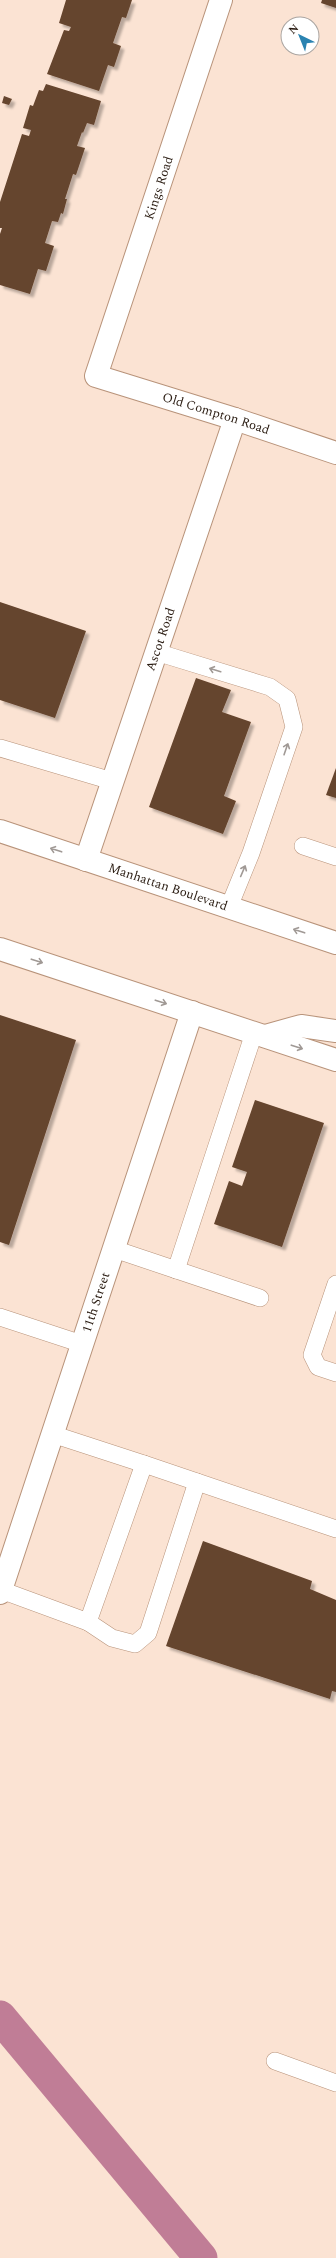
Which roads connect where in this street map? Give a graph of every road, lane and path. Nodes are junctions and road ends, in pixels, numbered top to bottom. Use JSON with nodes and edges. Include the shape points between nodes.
{"nodes":[{"id":1,"x":221,"y":0,"type":"edge"},
{"id":2,"x":96,"y":376,"type":"joint"},
{"id":3,"x":235,"y":419,"type":"junction"},
{"id":4,"x":336,"y":453,"type":"edge"},
{"id":5,"x":156,"y":652,"type":"junction"},
{"id":6,"x":0,"y":748,"type":"edge"},
{"id":7,"x":112,"y":782,"type":"junction"},
{"id":8,"x":0,"y":831,"type":"edge"},
{"id":9,"x":303,"y":846,"type":"dead end"},
{"id":10,"x":336,"y":857,"type":"edge"},
{"id":11,"x":86,"y":860,"type":"junction"},
{"id":12,"x":229,"y":908,"type":"junction"},
{"id":13,"x":336,"y":943,"type":"edge"},
{"id":14,"x":0,"y":949,"type":"edge"},
{"id":15,"x":192,"y":1012,"type":"junction"},
{"id":16,"x":336,"y":1031,"type":"edge"},
{"id":17,"x":259,"y":1035,"type":"junction"},
{"id":18,"x":336,"y":1060,"type":"edge"},
{"id":19,"x":114,"y":1249,"type":"junction"},
{"id":20,"x":176,"y":1270,"type":"junction"},
{"id":21,"x":336,"y":1284,"type":"edge"},
{"id":22,"x":260,"y":1298,"type":"dead end"},
{"id":23,"x":0,"y":1317,"type":"edge"},
{"id":24,"x":82,"y":1344,"type":"junction"},
{"id":25,"x":336,"y":1373,"type":"edge"},
{"id":26,"x":52,"y":1434,"type":"junction"},
{"id":27,"x":144,"y":1464,"type":"junction"},
{"id":28,"x":197,"y":1482,"type":"junction"},
{"id":29,"x":336,"y":1529,"type":"edge"},
{"id":30,"x":0,"y":1592,"type":"edge"},
{"id":31,"x":88,"y":1622,"type":"junction"},
{"id":32,"x":275,"y":2061,"type":"dead end"},
{"id":33,"x":336,"y":2083,"type":"edge"}],
"edges":[{"from":1,"to":2,"type":"street","name":"Kings Road"},
{"from":2,"to":3,"type":"street","name":"Old Compton Road"},
{"from":3,"to":4,"type":"street","name":"Old Compton Road"},
{"from":3,"to":5,"type":"street","name":"Ascot Road"},
{"from":5,"to":7,"type":"street","name":"Ascot Road"},
{"from":12,"to":5,"type":"lane","one_way":true,"via":[[251,853],[294,727],[287,699],[270,687]]},
{"from":6,"to":7,"type":"lane"},
{"from":7,"to":11,"type":"street","name":"Ascot Road"},
{"from":11,"to":8,"type":"street","name":"Manhattan Boulevard","one_way":true},
{"from":9,"to":10,"type":"lane"},
{"from":11,"to":12,"type":"street","name":"Manhattan Boulevard"},
{"from":13,"to":12,"type":"street","name":"Manhattan Boulevard","one_way":true},
{"from":14,"to":15,"type":"street","one_way":true},
{"from":15,"to":17,"type":"street"},
{"from":15,"to":19,"type":"street","name":"11th Street"},
{"from":16,"to":17,"type":"street","via":[[301,1026]]},
{"from":17,"to":18,"type":"street","one_way":true},
{"from":17,"to":20,"type":"lane"},
{"from":19,"to":20,"type":"lane"},
{"from":19,"to":24,"type":"street","name":"11th Street"},
{"from":20,"to":22,"type":"lane"},
{"from":21,"to":25,"type":"lane","via":[[312,1355],[318,1367]]},
{"from":23,"to":24,"type":"lane"},
{"from":24,"to":26,"type":"street","name":"11th Street"},
{"from":26,"to":27,"type":"lane"},
{"from":26,"to":30,"type":"street","name":"11th Street"},
{"from":27,"to":28,"type":"lane"},
{"from":27,"to":31,"type":"lane"},
{"from":28,"to":29,"type":"lane"},
{"from":28,"to":31,"type":"lane","via":[[148,1632],[135,1644],[112,1638]]},
{"from":30,"to":31,"type":"lane"},
{"from":32,"to":33,"type":"lane"}]}
